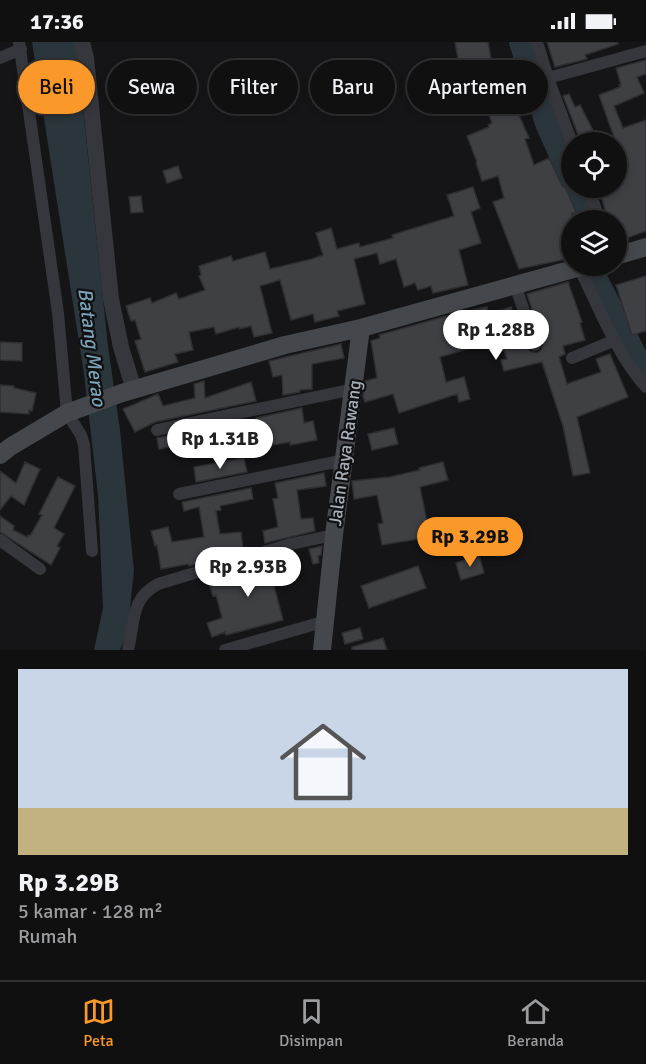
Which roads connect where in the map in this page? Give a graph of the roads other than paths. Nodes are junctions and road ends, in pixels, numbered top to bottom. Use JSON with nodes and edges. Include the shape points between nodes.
{"nodes":[{"id":1,"x":82,"y":42,"type":"edge"},
{"id":2,"x":537,"y":42,"type":"edge"},
{"id":3,"x":20,"y":46,"type":"edge"},
{"id":4,"x":646,"y":51,"type":"edge"},
{"id":5,"x":0,"y":58,"type":"edge"},
{"id":6,"x":542,"y":60,"type":"edge"},
{"id":7,"x":548,"y":78,"type":"joint"},
{"id":8,"x":568,"y":132,"type":"edge"},
{"id":9,"x":646,"y":247,"type":"edge"},
{"id":10,"x":627,"y":253,"type":"edge"},
{"id":11,"x":561,"y":271,"type":"edge"},
{"id":12,"x":586,"y":276,"type":"edge"},
{"id":13,"x":515,"y":284,"type":"junction"},
{"id":14,"x":361,"y":328,"type":"junction"},
{"id":15,"x":615,"y":339,"type":"junction"},
{"id":16,"x":536,"y":345,"type":"dead end"},
{"id":17,"x":572,"y":358,"type":"dead end"},
{"id":18,"x":646,"y":387,"type":"edge"},
{"id":19,"x":354,"y":389,"type":"junction"},
{"id":20,"x":128,"y":392,"type":"junction"},
{"id":21,"x":72,"y":411,"type":"junction"},
{"id":22,"x":157,"y":430,"type":"dead end"},
{"id":23,"x":0,"y":455,"type":"edge"},
{"id":24,"x":345,"y":460,"type":"junction"},
{"id":25,"x":179,"y":494,"type":"dead end"},
{"id":26,"x":334,"y":536,"type":"junction"},
{"id":27,"x":0,"y":540,"type":"edge"},
{"id":28,"x":92,"y":551,"type":"dead end"},
{"id":29,"x":40,"y":569,"type":"dead end"},
{"id":30,"x":326,"y":621,"type":"junction"},
{"id":31,"x":128,"y":650,"type":"edge"},
{"id":32,"x":225,"y":650,"type":"edge"},
{"id":33,"x":322,"y":650,"type":"edge"}],
"edges":[{"from":1,"to":20,"type":"street","via":[[111,299]]},
{"from":2,"to":6,"type":"street"},
{"from":3,"to":5,"type":"street"},
{"from":3,"to":21,"type":"street"},
{"from":4,"to":7,"type":"street"},
{"from":7,"to":8,"type":"street"},
{"from":9,"to":10,"type":"main road"},
{"from":11,"to":13,"type":"main road"},
{"from":12,"to":15,"type":"street"},
{"from":13,"to":14,"type":"main road"},
{"from":13,"to":16,"type":"street"},
{"from":14,"to":19,"type":"main road","name":"Jalan Raya Rawang"},
{"from":14,"to":20,"type":"main road","via":[[285,345]]},
{"from":15,"to":17,"type":"street"},
{"from":15,"to":18,"type":"street"},
{"from":19,"to":22,"type":"street"},
{"from":19,"to":24,"type":"main road","name":"Jalan Raya Rawang"},
{"from":20,"to":21,"type":"main road"},
{"from":21,"to":23,"type":"main road"},
{"from":21,"to":28,"type":"street","via":[[84,445]]},
{"from":24,"to":25,"type":"street"},
{"from":24,"to":26,"type":"main road","name":"Jalan Raya Rawang"},
{"from":26,"to":30,"type":"main road","name":"Jalan Raya Rawang"},
{"from":26,"to":31,"type":"street","via":[[291,544],[153,587],[137,604]]},
{"from":27,"to":29,"type":"street"},
{"from":30,"to":32,"type":"street"},
{"from":30,"to":33,"type":"main road","name":"Jalan Raya Rawang"}]}
